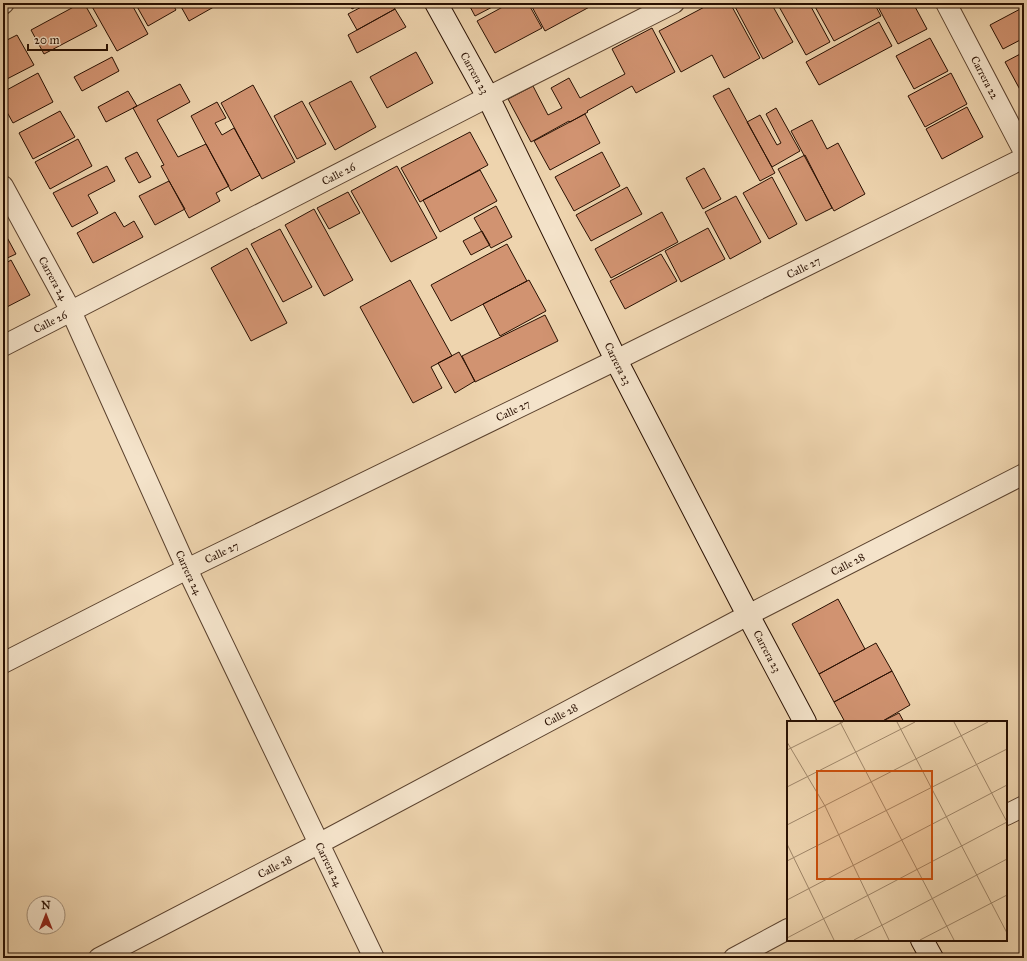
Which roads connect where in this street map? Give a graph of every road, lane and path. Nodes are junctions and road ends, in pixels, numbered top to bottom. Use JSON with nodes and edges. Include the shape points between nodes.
{"nodes":[{"id":1,"x":436,"y":3,"type":"edge"},
{"id":2,"x":674,"y":3,"type":"edge"},
{"id":3,"x":946,"y":3,"type":"edge"},
{"id":4,"x":488,"y":97,"type":"junction"},
{"id":5,"x":1024,"y":152,"type":"edge"},
{"id":6,"x":1024,"y":158,"type":"edge"},
{"id":7,"x":3,"y":186,"type":"edge"},
{"id":8,"x":71,"y":311,"type":"junction"},
{"id":9,"x":3,"y":346,"type":"edge"},
{"id":10,"x":616,"y":360,"type":"junction"},
{"id":11,"x":1024,"y":474,"type":"edge"},
{"id":12,"x":187,"y":569,"type":"junction"},
{"id":13,"x":748,"y":615,"type":"junction"},
{"id":14,"x":3,"y":663,"type":"edge"},
{"id":15,"x":804,"y":721,"type":"edge"},
{"id":16,"x":1024,"y":806,"type":"edge"},
{"id":17,"x":1007,"y":814,"type":"edge"},
{"id":18,"x":320,"y":843,"type":"junction"},
{"id":19,"x":787,"y":930,"type":"edge"},
{"id":20,"x":923,"y":941,"type":"edge"},
{"id":21,"x":99,"y":958,"type":"edge"},
{"id":22,"x":374,"y":958,"type":"edge"},
{"id":23,"x":734,"y":958,"type":"edge"},
{"id":24,"x":932,"y":958,"type":"edge"}],
"edges":[{"from":1,"to":4,"type":"street","name":"Carrera 23"},
{"from":2,"to":4,"type":"street","name":"Calle 26"},
{"from":3,"to":5,"type":"street","name":"Carrera 22"},
{"from":4,"to":8,"type":"street","name":"Calle 26"},
{"from":4,"to":10,"type":"street","name":"Carrera 23"},
{"from":6,"to":10,"type":"street","name":"Calle 27"},
{"from":7,"to":8,"type":"street","name":"Carrera 24"},
{"from":8,"to":9,"type":"street","name":"Calle 26"},
{"from":8,"to":12,"type":"street","name":"Carrera 24"},
{"from":10,"to":12,"type":"street","name":"Calle 27"},
{"from":10,"to":13,"type":"street","name":"Carrera 23"},
{"from":11,"to":13,"type":"street","name":"Calle 28"},
{"from":12,"to":14,"type":"street","name":"Calle 27"},
{"from":12,"to":18,"type":"street","name":"Carrera 24"},
{"from":13,"to":15,"type":"street","name":"Carrera 23"},
{"from":13,"to":18,"type":"street","name":"Calle 28"},
{"from":16,"to":17,"type":"street"},
{"from":18,"to":21,"type":"street","name":"Calle 28"},
{"from":18,"to":22,"type":"street","name":"Carrera 24"},
{"from":19,"to":23,"type":"street"},
{"from":20,"to":24,"type":"street"}]}
